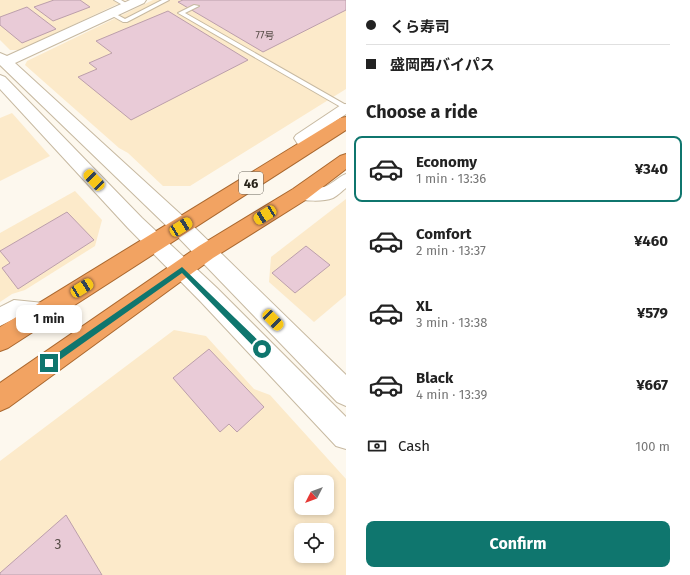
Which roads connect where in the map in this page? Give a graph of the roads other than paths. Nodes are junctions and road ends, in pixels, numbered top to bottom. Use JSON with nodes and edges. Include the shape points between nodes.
{"nodes":[{"id":1,"x":140,"y":0,"type":"edge"},
{"id":2,"x":166,"y":0,"type":"edge"},
{"id":3,"x":123,"y":3,"type":"edge"},
{"id":4,"x":196,"y":6,"type":"dead end"},
{"id":5,"x":112,"y":14,"type":"junction"},
{"id":6,"x":1,"y":66,"type":"edge"},
{"id":7,"x":346,"y":108,"type":"edge"},
{"id":8,"x":346,"y":122,"type":"edge"},
{"id":9,"x":308,"y":147,"type":"junction"},
{"id":10,"x":346,"y":160,"type":"edge"},
{"id":11,"x":346,"y":180,"type":"edge"},
{"id":12,"x":300,"y":194,"type":"junction"},
{"id":13,"x":181,"y":227,"type":"junction"},
{"id":14,"x":156,"y":243,"type":"junction"},
{"id":15,"x":206,"y":252,"type":"junction"},
{"id":16,"x":182,"y":270,"type":"junction"},
{"id":17,"x":44,"y":312,"type":"junction"},
{"id":18,"x":0,"y":317,"type":"edge"},
{"id":19,"x":0,"y":340,"type":"edge"},
{"id":20,"x":346,"y":393,"type":"edge"},
{"id":21,"x":0,"y":398,"type":"edge"},
{"id":22,"x":346,"y":436,"type":"edge"}],
"edges":[{"from":1,"to":3,"type":"street"},
{"from":2,"to":5,"type":"lane","via":[[125,22]]},
{"from":3,"to":5,"type":"street"},
{"from":4,"to":7,"type":"lane","via":[[181,13]]},
{"from":5,"to":6,"type":"street"},
{"from":6,"to":13,"type":"street"},
{"from":6,"to":14,"type":"street","via":[[59,144]]},
{"from":7,"to":9,"type":"street","via":[[301,138]]},
{"from":8,"to":9,"type":"highway","number":"46"},
{"from":9,"to":13,"type":"highway","number":"46"},
{"from":10,"to":12,"type":"highway","number":"46"},
{"from":11,"to":12,"type":"street","via":[[328,193]]},
{"from":12,"to":15,"type":"highway","number":"46"},
{"from":13,"to":14,"type":"highway","number":"46"},
{"from":13,"to":15,"type":"street"},
{"from":14,"to":16,"type":"street"},
{"from":14,"to":17,"type":"highway","number":"46"},
{"from":15,"to":16,"type":"highway","number":"46"},
{"from":15,"to":20,"type":"street"},
{"from":16,"to":21,"type":"highway","number":"46"},
{"from":16,"to":22,"type":"street"},
{"from":17,"to":18,"type":"street","via":[[14,309]]},
{"from":17,"to":19,"type":"highway","number":"46"}]}
